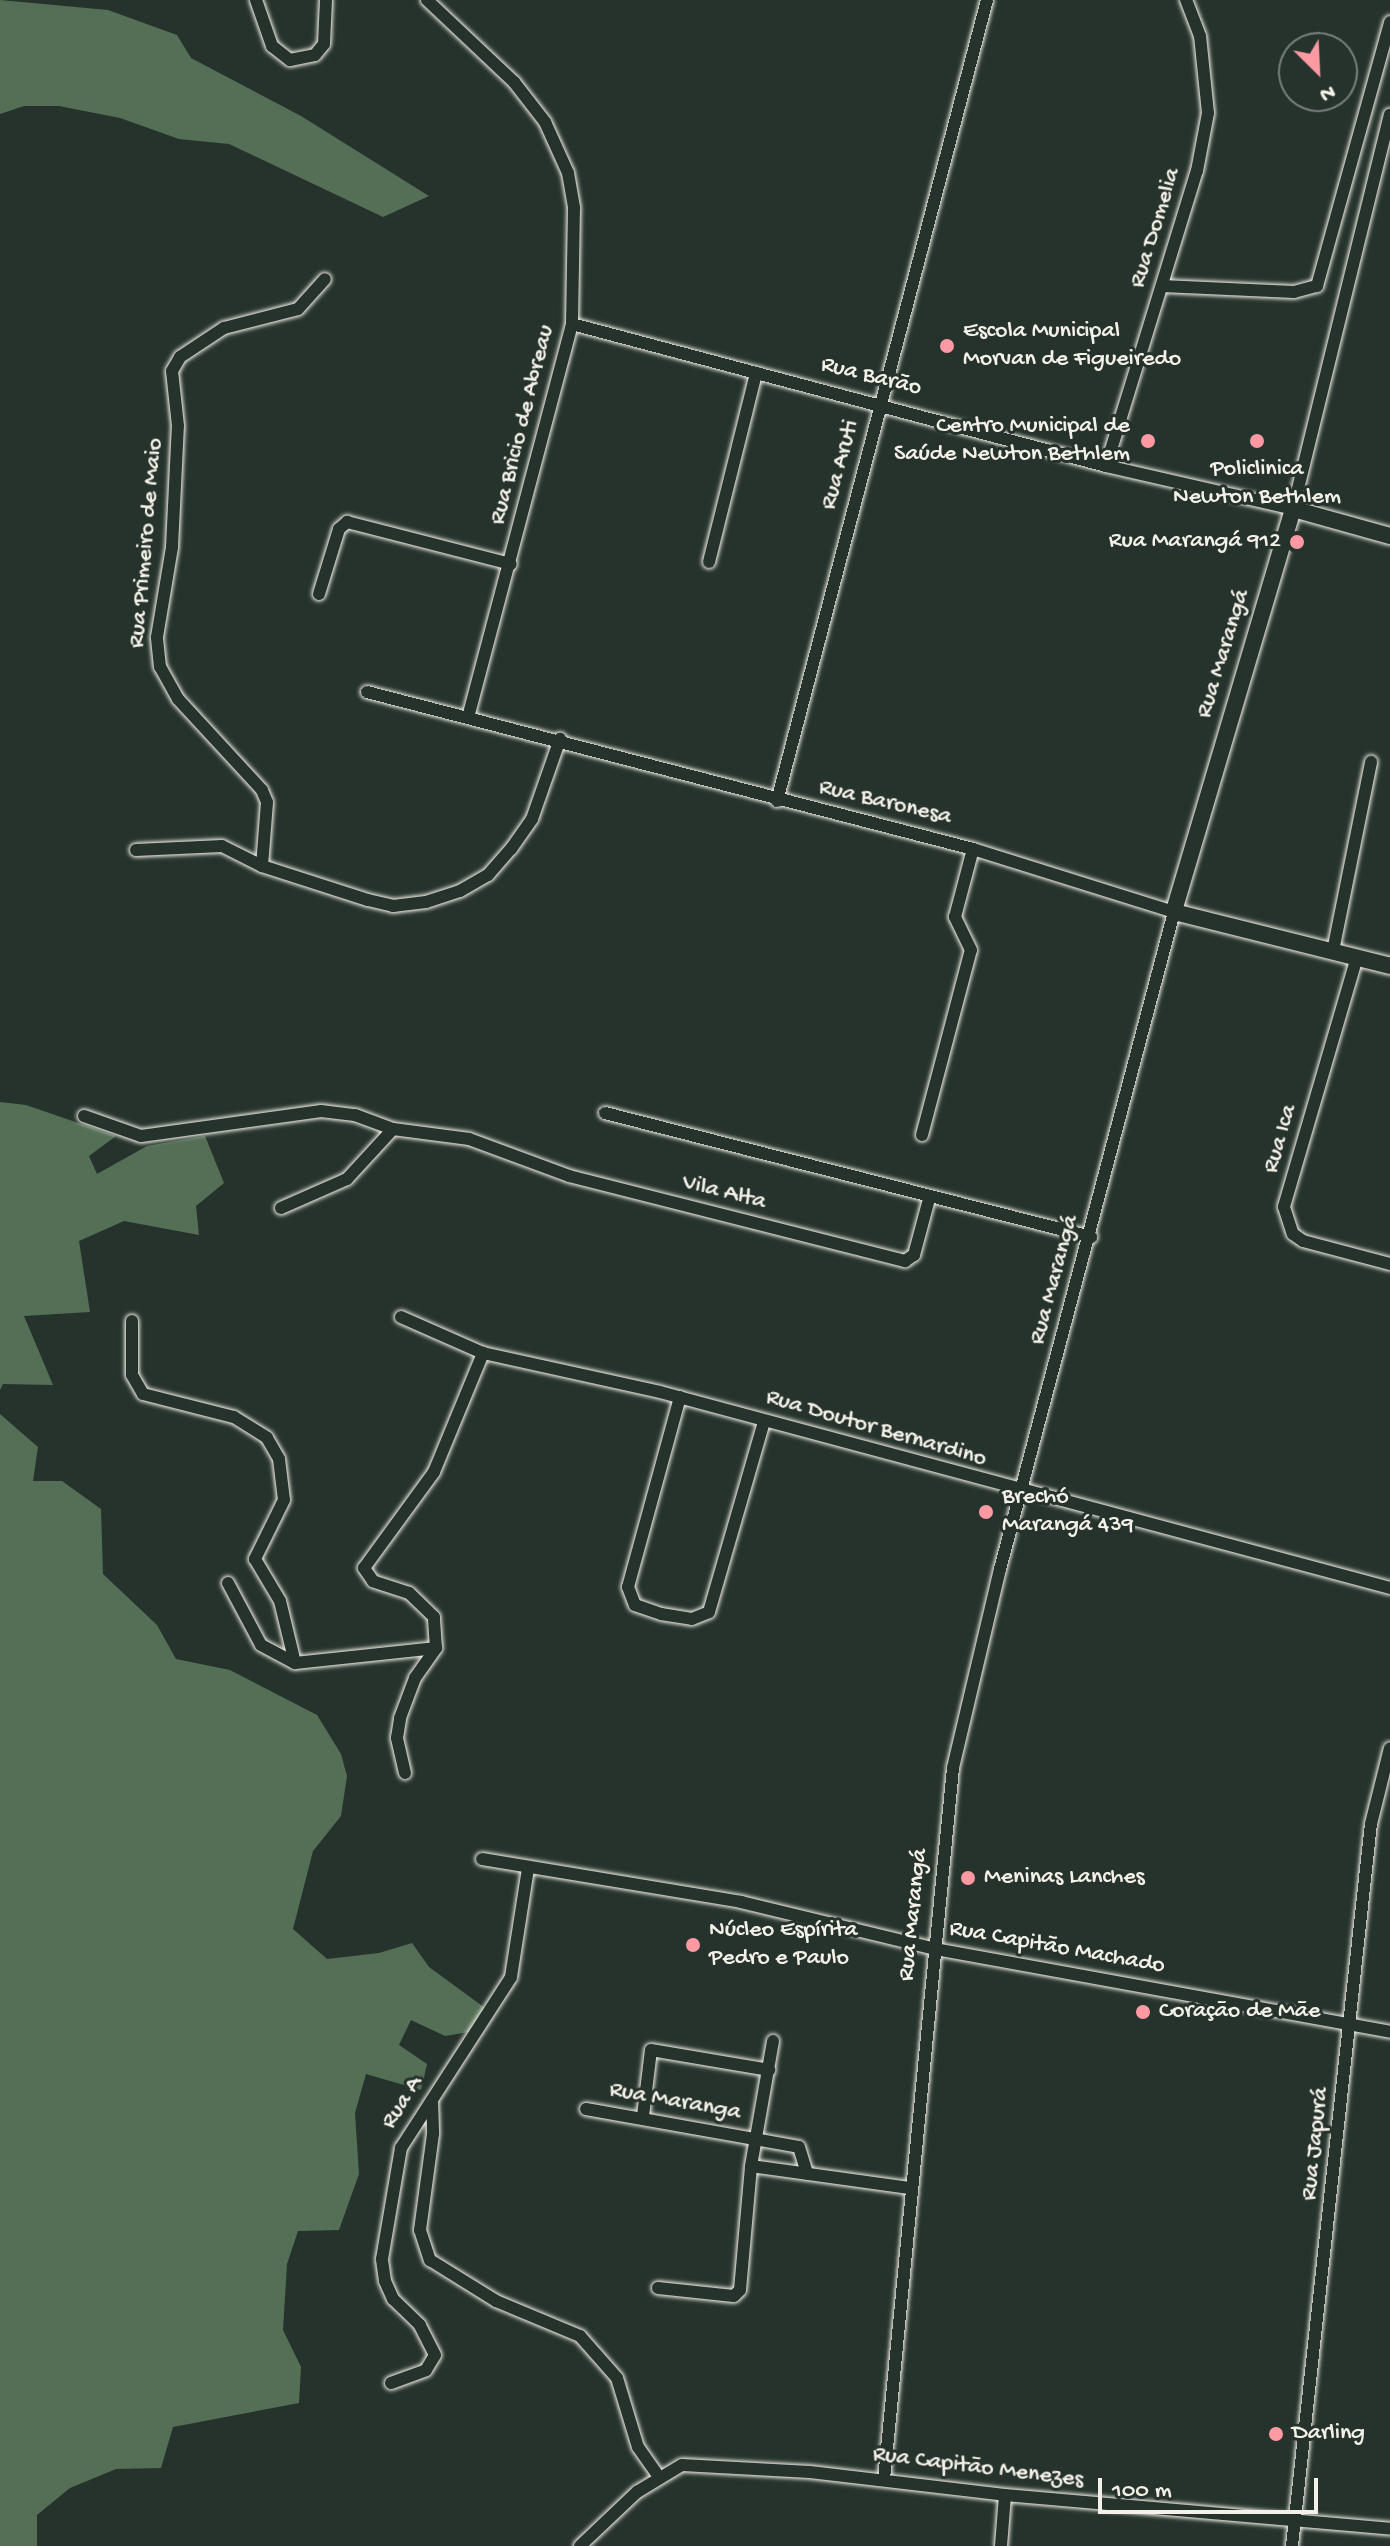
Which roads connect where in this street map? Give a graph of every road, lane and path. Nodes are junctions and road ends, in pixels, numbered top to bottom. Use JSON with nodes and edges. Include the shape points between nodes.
{"nodes":[{"id":1,"x":256,"y":0,"type":"edge"},
{"id":2,"x":326,"y":0,"type":"edge"},
{"id":3,"x":427,"y":0,"type":"edge"},
{"id":4,"x":987,"y":0,"type":"edge"},
{"id":5,"x":1186,"y":0,"type":"edge"},
{"id":6,"x":1390,"y":22,"type":"edge"},
{"id":7,"x":1390,"y":115,"type":"edge"},
{"id":8,"x":325,"y":279,"type":"dead end"},
{"id":9,"x":1162,"y":286,"type":"junction"},
{"id":10,"x":572,"y":324,"type":"junction"},
{"id":11,"x":756,"y":373,"type":"junction"},
{"id":12,"x":880,"y":403,"type":"junction"},
{"id":13,"x":1106,"y":466,"type":"junction"},
{"id":14,"x":1293,"y":509,"type":"junction"},
{"id":15,"x":1390,"y":536,"type":"edge"},
{"id":16,"x":709,"y":562,"type":"dead end"},
{"id":17,"x":511,"y":564,"type":"junction"},
{"id":18,"x":319,"y":594,"type":"dead end"},
{"id":19,"x":367,"y":692,"type":"dead end"},
{"id":20,"x":469,"y":715,"type":"junction"},
{"id":21,"x":560,"y":739,"type":"junction"},
{"id":22,"x":1371,"y":762,"type":"dead end"},
{"id":23,"x":777,"y":801,"type":"junction"},
{"id":24,"x":973,"y":849,"type":"junction"},
{"id":25,"x":136,"y":850,"type":"dead end"},
{"id":26,"x":262,"y":866,"type":"junction"},
{"id":27,"x":1174,"y":912,"type":"junction"},
{"id":28,"x":1333,"y":951,"type":"junction"},
{"id":29,"x":1357,"y":957,"type":"junction"},
{"id":30,"x":1390,"y":966,"type":"edge"},
{"id":31,"x":605,"y":1113,"type":"dead end"},
{"id":32,"x":84,"y":1116,"type":"dead end"},
{"id":33,"x":393,"y":1129,"type":"junction"},
{"id":34,"x":922,"y":1135,"type":"dead end"},
{"id":35,"x":929,"y":1199,"type":"junction"},
{"id":36,"x":281,"y":1208,"type":"dead end"},
{"id":37,"x":1091,"y":1237,"type":"junction"},
{"id":38,"x":1390,"y":1264,"type":"edge"},
{"id":39,"x":401,"y":1317,"type":"dead end"},
{"id":40,"x":132,"y":1321,"type":"dead end"},
{"id":41,"x":483,"y":1353,"type":"junction"},
{"id":42,"x":680,"y":1397,"type":"junction"},
{"id":43,"x":764,"y":1421,"type":"junction"},
{"id":44,"x":1022,"y":1493,"type":"junction"},
{"id":45,"x":228,"y":1583,"type":"dead end"},
{"id":46,"x":1390,"y":1588,"type":"edge"},
{"id":47,"x":436,"y":1648,"type":"junction"},
{"id":48,"x":295,"y":1663,"type":"junction"},
{"id":49,"x":1390,"y":1748,"type":"edge"},
{"id":50,"x":405,"y":1773,"type":"dead end"},
{"id":51,"x":482,"y":1859,"type":"dead end"},
{"id":52,"x":528,"y":1869,"type":"junction"},
{"id":53,"x":935,"y":1949,"type":"junction"},
{"id":54,"x":1351,"y":2024,"type":"junction"},
{"id":55,"x":1390,"y":2032,"type":"edge"},
{"id":56,"x":773,"y":2041,"type":"dead end"},
{"id":57,"x":769,"y":2070,"type":"junction"},
{"id":58,"x":432,"y":2100,"type":"junction"},
{"id":59,"x":586,"y":2109,"type":"dead end"},
{"id":60,"x":643,"y":2116,"type":"junction"},
{"id":61,"x":755,"y":2139,"type":"junction"},
{"id":62,"x":751,"y":2166,"type":"junction"},
{"id":63,"x":807,"y":2174,"type":"junction"},
{"id":64,"x":909,"y":2188,"type":"junction"},
{"id":65,"x":658,"y":2288,"type":"dead end"},
{"id":66,"x":391,"y":2383,"type":"dead end"},
{"id":67,"x":658,"y":2476,"type":"junction"},
{"id":68,"x":884,"y":2479,"type":"junction"},
{"id":69,"x":1005,"y":2495,"type":"junction"},
{"id":70,"x":1295,"y":2521,"type":"junction"},
{"id":71,"x":1390,"y":2529,"type":"edge"},
{"id":72,"x":580,"y":2546,"type":"edge"},
{"id":73,"x":1001,"y":2546,"type":"edge"},
{"id":74,"x":1292,"y":2546,"type":"edge"}],
"edges":[{"from":1,"to":2,"type":"street","via":[[264,29],[281,56],[301,60],[315,55],[329,30]]},
{"from":3,"to":10,"type":"street","name":"Rua Bricio de Abreau","via":[[514,82],[545,122],[574,208]]},
{"from":4,"to":12,"type":"street","name":"Rua Aruti"},
{"from":5,"to":9,"type":"street","name":"Rua Domelia","via":[[1200,36],[1208,113]]},
{"from":6,"to":9,"type":"street","via":[[1317,286],[1294,292]]},
{"from":7,"to":14,"type":"street","name":"Rua Marangá"},
{"from":8,"to":26,"type":"street","name":"Rua Primeiro de Maio","via":[[298,309],[224,328],[180,357],[172,371],[178,426],[172,547],[157,637],[160,667],[178,699],[262,790],[267,802]]},
{"from":9,"to":13,"type":"street","name":"Rua Domelia"},
{"from":10,"to":11,"type":"street","name":"Rua Barão"},
{"from":10,"to":17,"type":"street","name":"Rua Bricio de Abreau"},
{"from":11,"to":12,"type":"street","name":"Rua Barão"},
{"from":11,"to":16,"type":"street"},
{"from":12,"to":13,"type":"street","name":"Rua Barão"},
{"from":12,"to":23,"type":"street","name":"Rua Aruti"},
{"from":13,"to":14,"type":"street","name":"Rua Barão"},
{"from":14,"to":15,"type":"street","name":"Rua Barão"},
{"from":14,"to":27,"type":"street","name":"Rua Marangá"},
{"from":17,"to":18,"type":"street","via":[[347,522],[339,529]]},
{"from":17,"to":20,"type":"street","name":"Rua Bricio de Abreau"},
{"from":19,"to":20,"type":"street","name":"Rua Baronesa"},
{"from":20,"to":21,"type":"street","name":"Rua Baronesa"},
{"from":21,"to":23,"type":"street","name":"Rua Baronesa"},
{"from":21,"to":26,"type":"street","via":[[532,819],[488,875],[460,891],[393,906]]},
{"from":22,"to":28,"type":"street"},
{"from":23,"to":24,"type":"street","name":"Rua Baronesa"},
{"from":24,"to":27,"type":"street","name":"Rua Baronesa"},
{"from":24,"to":34,"type":"street","via":[[955,917],[971,950]]},
{"from":25,"to":26,"type":"street","via":[[204,843],[241,853]]},
{"from":27,"to":28,"type":"street","name":"Rua Baronesa"},
{"from":27,"to":37,"type":"street","name":"Rua Marangá"},
{"from":28,"to":29,"type":"street","name":"Rua Baronesa"},
{"from":29,"to":30,"type":"street","name":"Rua Baronesa"},
{"from":29,"to":38,"type":"street","name":"Rua Ica","via":[[1284,1207],[1293,1234],[1303,1241]]},
{"from":31,"to":35,"type":"street","name":"Vila Alta"},
{"from":32,"to":33,"type":"street","name":"Vila Alta","via":[[141,1136],[321,1111],[355,1115]]},
{"from":33,"to":35,"type":"street","name":"Vila Alta","via":[[469,1139],[569,1176],[905,1261],[914,1255]]},
{"from":33,"to":36,"type":"street","via":[[347,1179]]},
{"from":35,"to":37,"type":"street","name":"Vila Alta"},
{"from":37,"to":44,"type":"street","name":"Rua Marangá"},
{"from":39,"to":41,"type":"street","name":"Rua Doutor Bernardino"},
{"from":40,"to":48,"type":"street","via":[[132,1375],[143,1394],[234,1417],[267,1438],[279,1459],[284,1500],[255,1559],[280,1601]]},
{"from":41,"to":42,"type":"street","name":"Rua Doutor Bernardino"},
{"from":41,"to":47,"type":"street","via":[[434,1472],[364,1568],[373,1581],[409,1593],[430,1609]]},
{"from":42,"to":43,"type":"street","name":"Rua Doutor Bernardino"},
{"from":42,"to":43,"type":"street","via":[[628,1587],[635,1605],[661,1614],[692,1619],[709,1612]]},
{"from":43,"to":44,"type":"street","name":"Rua Doutor Bernardino"},
{"from":44,"to":46,"type":"street","name":"Rua Doutor Bernardino"},
{"from":44,"to":53,"type":"street","name":"Rua Marangá","via":[[953,1768]]},
{"from":45,"to":48,"type":"street","via":[[261,1645]]},
{"from":47,"to":48,"type":"street"},
{"from":47,"to":50,"type":"street","via":[[415,1678],[400,1718],[397,1738]]},
{"from":49,"to":54,"type":"street","name":"Rua Japurá","via":[[1371,1824]]},
{"from":51,"to":52,"type":"street","name":"Rua Capitão Machado"},
{"from":52,"to":53,"type":"street","name":"Rua Capitão Machado","via":[[741,1902]]},
{"from":52,"to":58,"type":"street","name":"Rua A","via":[[511,1977]]},
{"from":53,"to":54,"type":"street","name":"Rua Capitão Machado"},
{"from":53,"to":64,"type":"street","name":"Rua Marangá"},
{"from":54,"to":55,"type":"street","name":"Rua Capitão Machado"},
{"from":54,"to":70,"type":"street","name":"Rua Japurá"},
{"from":56,"to":57,"type":"street","name":"Rua Maranga"},
{"from":57,"to":60,"type":"street","via":[[651,2050]]},
{"from":57,"to":61,"type":"street","name":"Rua Maranga"},
{"from":58,"to":66,"type":"street","name":"Rua A","via":[[401,2148],[382,2259],[393,2299],[420,2325],[435,2355],[426,2370]]},
{"from":58,"to":67,"type":"street","via":[[433,2134],[420,2230],[430,2260],[496,2301],[580,2336],[617,2378],[638,2447]]},
{"from":59,"to":60,"type":"street","name":"Rua Maranga"},
{"from":60,"to":61,"type":"street","name":"Rua Maranga"},
{"from":61,"to":62,"type":"street","name":"Rua Maranga"},
{"from":61,"to":63,"type":"street","via":[[799,2147]]},
{"from":62,"to":63,"type":"street"},
{"from":62,"to":65,"type":"street","name":"Rua Maranga","via":[[737,2295]]},
{"from":63,"to":64,"type":"street"},
{"from":64,"to":68,"type":"street","name":"Rua Marangá"},
{"from":67,"to":68,"type":"street","name":"Rua Capitão Menezes","via":[[682,2465]]},
{"from":67,"to":72,"type":"street"},
{"from":68,"to":69,"type":"street","name":"Rua Capitão Menezes"},
{"from":69,"to":70,"type":"street","name":"Rua Capitão Menezes"},
{"from":69,"to":73,"type":"street"},
{"from":70,"to":71,"type":"street","name":"Rua Capitão Menezes"},
{"from":70,"to":74,"type":"street","name":"Rua Japurá"}]}
